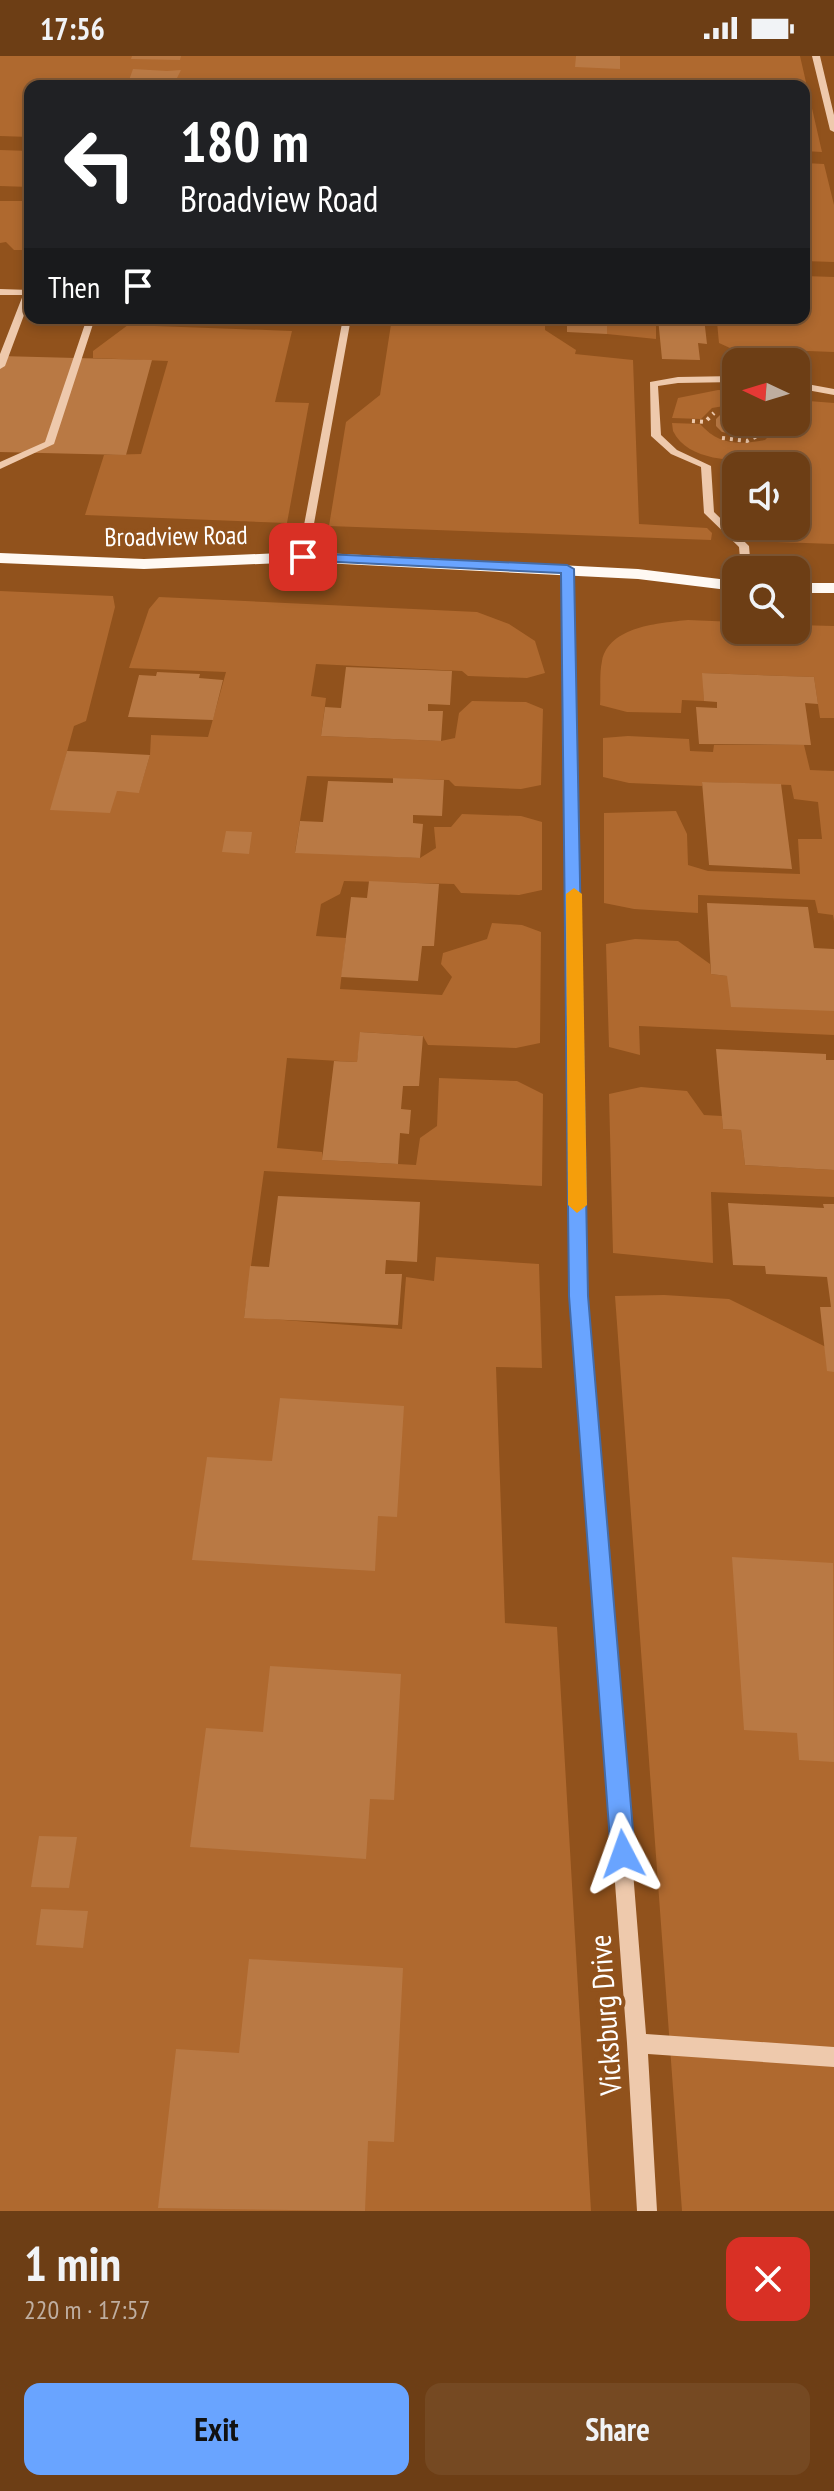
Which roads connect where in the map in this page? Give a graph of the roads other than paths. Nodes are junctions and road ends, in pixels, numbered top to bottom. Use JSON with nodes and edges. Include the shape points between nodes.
{"nodes":[{"id":1,"x":816,"y":56,"type":"edge"},
{"id":2,"x":834,"y":130,"type":"edge"},
{"id":3,"x":0,"y":292,"type":"edge"},
{"id":4,"x":24,"y":293,"type":"edge"},
{"id":5,"x":24,"y":306,"type":"edge"},
{"id":6,"x":89,"y":324,"type":"edge"},
{"id":7,"x":346,"y":324,"type":"edge"},
{"id":8,"x":0,"y":366,"type":"edge"},
{"id":9,"x":722,"y":379,"type":"edge"},
{"id":10,"x":810,"y":388,"type":"edge"},
{"id":11,"x":834,"y":392,"type":"edge"},
{"id":12,"x":0,"y":466,"type":"edge"},
{"id":13,"x":745,"y":556,"type":"edge"},
{"id":14,"x":303,"y":557,"type":"junction"},
{"id":15,"x":0,"y":558,"type":"edge"},
{"id":16,"x":567,"y":569,"type":"junction"},
{"id":17,"x":722,"y":585,"type":"edge"},
{"id":18,"x":810,"y":588,"type":"edge"},
{"id":19,"x":834,"y":588,"type":"edge"},
{"id":20,"x":637,"y":2043,"type":"junction"},
{"id":21,"x":834,"y":2057,"type":"edge"},
{"id":22,"x":647,"y":2211,"type":"edge"}],
"edges":[{"from":1,"to":2,"type":"street"},
{"from":3,"to":4,"type":"street"},
{"from":5,"to":8,"type":"street"},
{"from":6,"to":12,"type":"street","via":[[49,444]]},
{"from":7,"to":14,"type":"street"},
{"from":9,"to":13,"type":"street","via":[[653,384],[656,436],[674,452],[706,466],[709,513],[744,546]]},
{"from":10,"to":11,"type":"street"},
{"from":14,"to":15,"type":"main road","name":"Broadview Road","via":[[144,564]]},
{"from":14,"to":16,"type":"main road","name":"Broadview Road"},
{"from":16,"to":17,"type":"main road","name":"Broadview Road"},
{"from":16,"to":20,"type":"street","name":"Vicksburg Drive","via":[[579,1296]]},
{"from":18,"to":19,"type":"main road"},
{"from":20,"to":21,"type":"street"},
{"from":20,"to":22,"type":"street","name":"Vicksburg Drive"}]}
